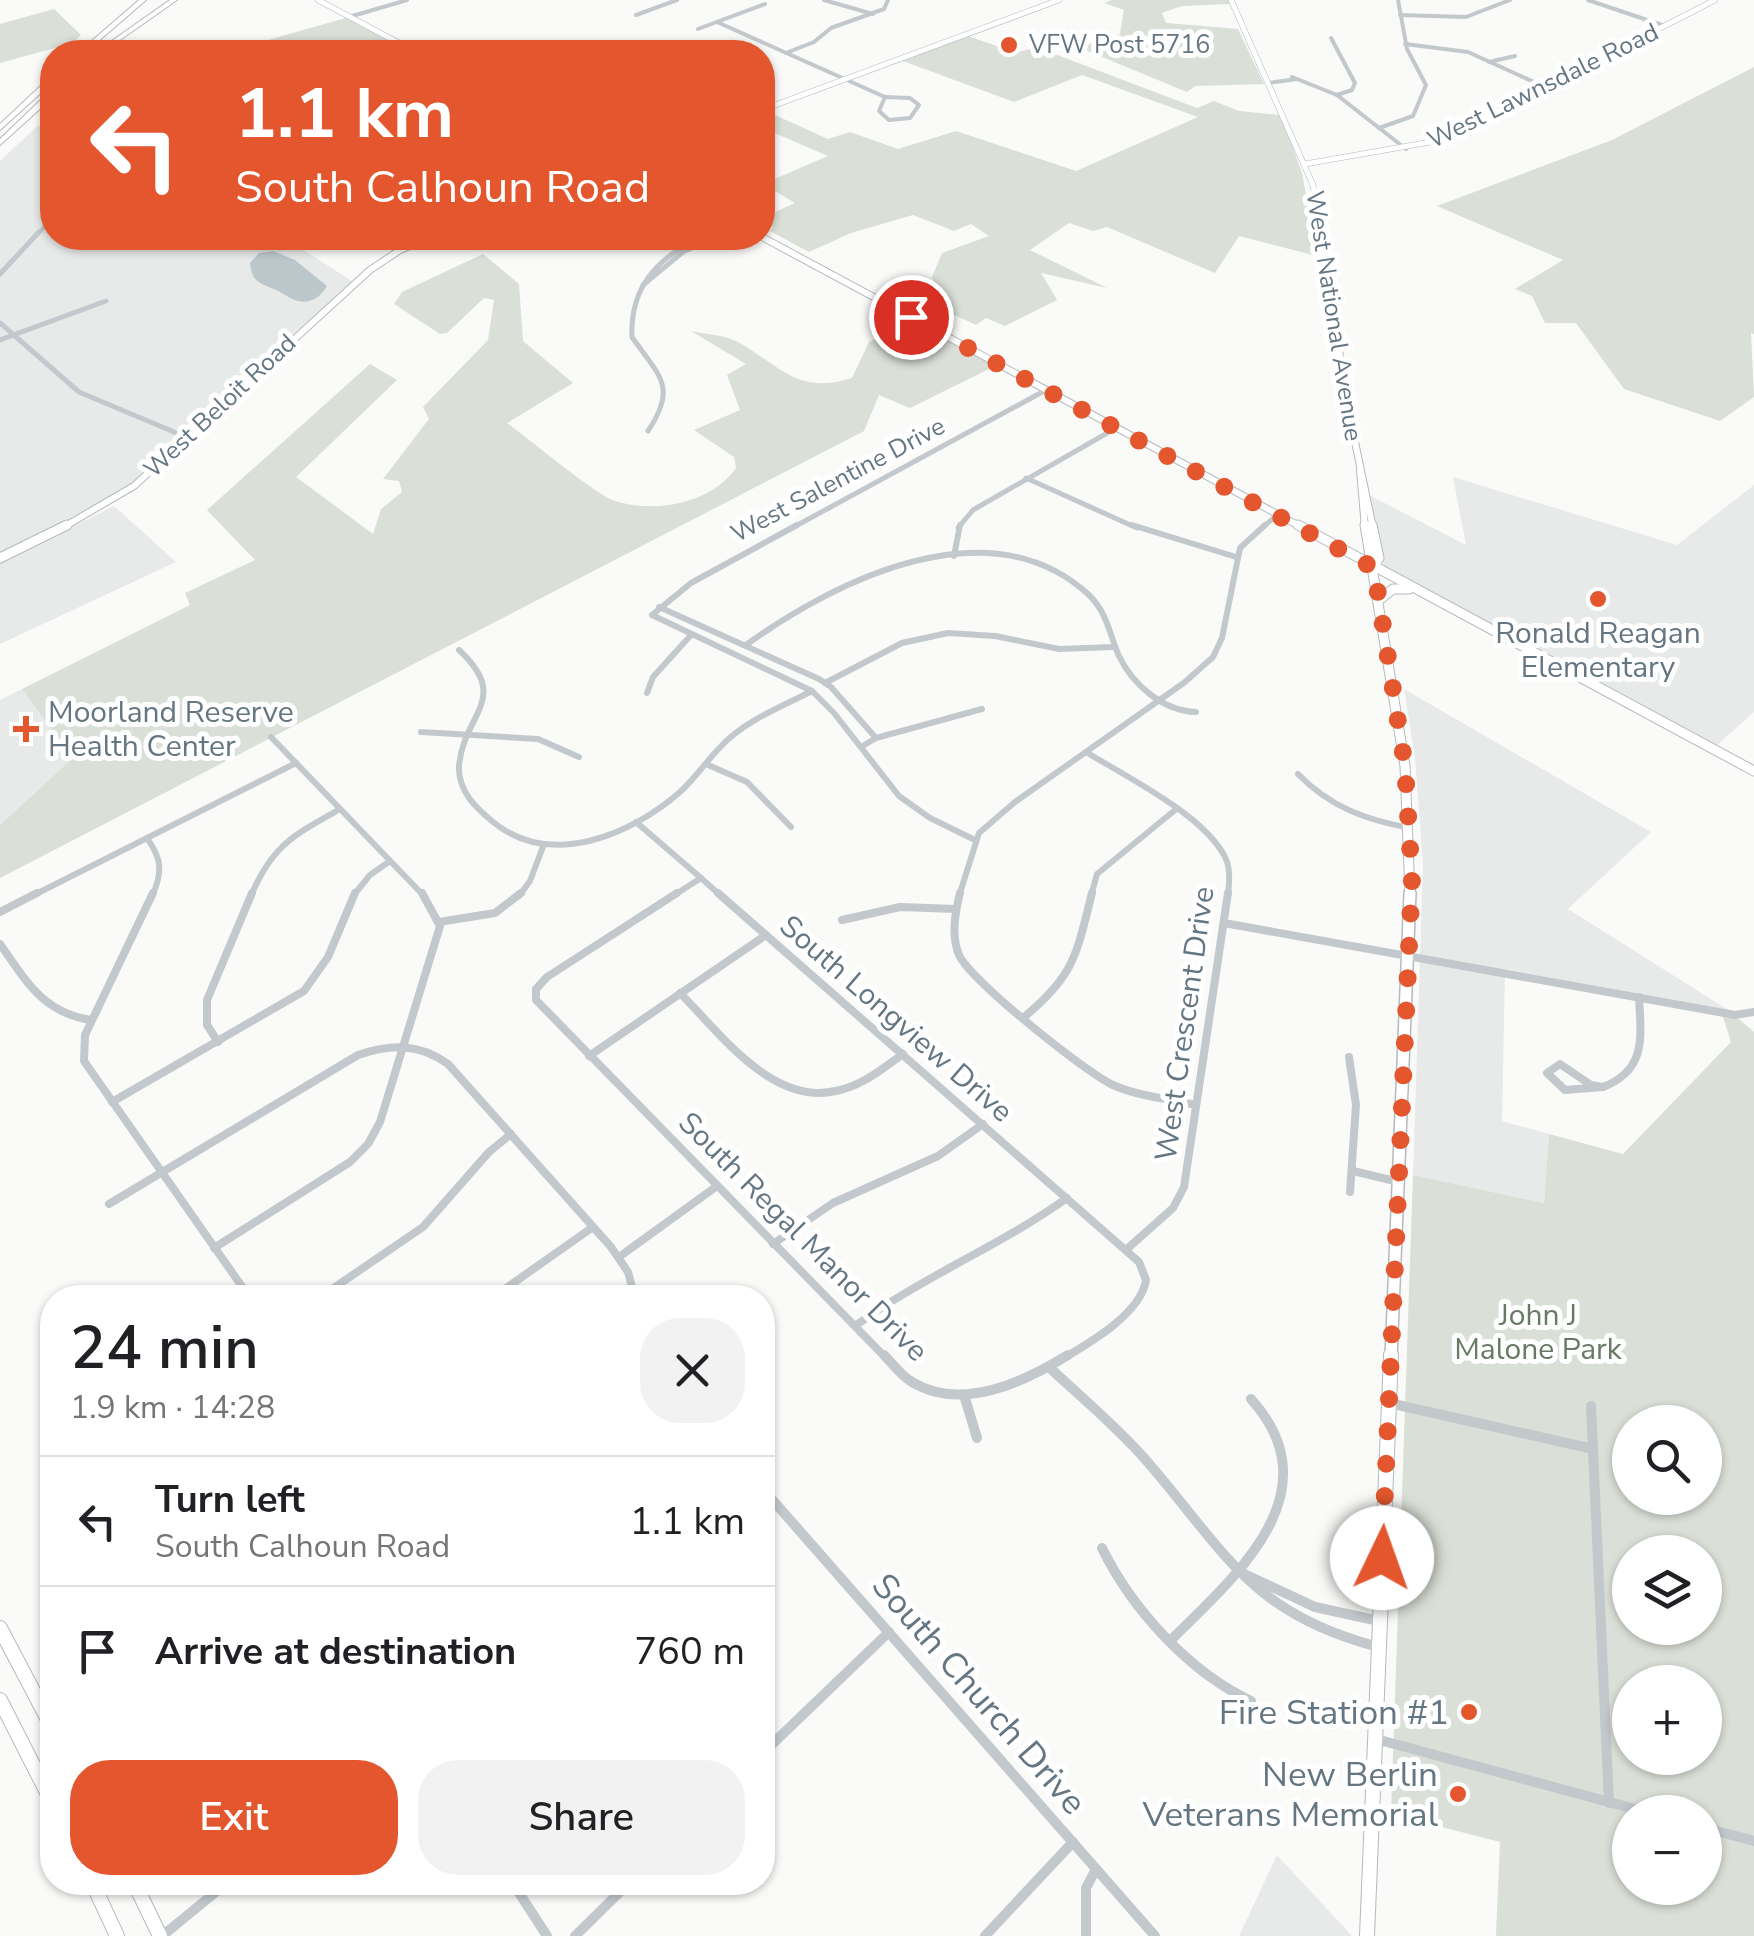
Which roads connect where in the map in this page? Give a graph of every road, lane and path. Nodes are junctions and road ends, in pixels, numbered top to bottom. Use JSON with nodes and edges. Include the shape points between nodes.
{"nodes":[{"id":1,"x":143,"y":0,"type":"edge"},
{"id":2,"x":174,"y":0,"type":"edge"},
{"id":3,"x":318,"y":0,"type":"edge"},
{"id":4,"x":407,"y":0,"type":"edge"},
{"id":5,"x":676,"y":0,"type":"edge"},
{"id":6,"x":824,"y":0,"type":"edge"},
{"id":7,"x":888,"y":0,"type":"edge"},
{"id":8,"x":1059,"y":0,"type":"edge"},
{"id":9,"x":1230,"y":0,"type":"edge"},
{"id":10,"x":1398,"y":0,"type":"edge"},
{"id":11,"x":1510,"y":0,"type":"edge"},
{"id":12,"x":1588,"y":0,"type":"edge"},
{"id":13,"x":1715,"y":0,"type":"edge"},
{"id":14,"x":764,"y":4,"type":"dead end"},
{"id":15,"x":878,"y":13,"type":"junction"},
{"id":16,"x":636,"y":15,"type":"dead end"},
{"id":17,"x":1400,"y":15,"type":"junction"},
{"id":18,"x":349,"y":17,"type":"junction"},
{"id":19,"x":717,"y":22,"type":"junction"},
{"id":20,"x":1664,"y":26,"type":"junction"},
{"id":21,"x":698,"y":29,"type":"dead end"},
{"id":22,"x":1331,"y":38,"type":"dead end"},
{"id":23,"x":96,"y":40,"type":"edge"},
{"id":24,"x":116,"y":40,"type":"edge"},
{"id":25,"x":393,"y":40,"type":"edge"},
{"id":26,"x":757,"y":40,"type":"edge"},
{"id":27,"x":1405,"y":44,"type":"junction"},
{"id":28,"x":775,"y":48,"type":"edge"},
{"id":29,"x":786,"y":53,"type":"junction"},
{"id":30,"x":1514,"y":56,"type":"dead end"},
{"id":31,"x":1489,"y":62,"type":"junction"},
{"id":32,"x":845,"y":79,"type":"junction"},
{"id":33,"x":1268,"y":83,"type":"junction"},
{"id":34,"x":1545,"y":88,"type":"junction"},
{"id":35,"x":40,"y":91,"type":"edge"},
{"id":36,"x":1337,"y":95,"type":"junction"},
{"id":37,"x":884,"y":97,"type":"junction"},
{"id":38,"x":40,"y":105,"type":"edge"},
{"id":39,"x":775,"y":105,"type":"edge"},
{"id":40,"x":0,"y":128,"type":"edge"},
{"id":41,"x":1379,"y":128,"type":"junction"},
{"id":42,"x":0,"y":143,"type":"edge"},
{"id":43,"x":1406,"y":149,"type":"junction"},
{"id":44,"x":1306,"y":164,"type":"junction"},
{"id":45,"x":40,"y":232,"type":"edge"},
{"id":46,"x":775,"y":244,"type":"edge"},
{"id":47,"x":400,"y":250,"type":"edge"},
{"id":48,"x":682,"y":250,"type":"joint"},
{"id":49,"x":656,"y":266,"type":"junction"},
{"id":50,"x":664,"y":267,"type":"junction"},
{"id":51,"x":0,"y":274,"type":"edge"},
{"id":52,"x":643,"y":285,"type":"junction"},
{"id":53,"x":106,"y":301,"type":"dead end"},
{"id":54,"x":0,"y":323,"type":"edge"},
{"id":55,"x":13,"y":335,"type":"junction"},
{"id":56,"x":0,"y":340,"type":"edge"},
{"id":57,"x":1046,"y":390,"type":"junction"},
{"id":58,"x":1116,"y":428,"type":"junction"},
{"id":59,"x":648,"y":431,"type":"dead end"},
{"id":60,"x":186,"y":437,"type":"junction"},
{"id":61,"x":1360,"y":470,"type":"junction"},
{"id":62,"x":1026,"y":478,"type":"junction"},
{"id":63,"x":1277,"y":515,"type":"junction"},
{"id":64,"x":1367,"y":541,"type":"junction"},
{"id":65,"x":1342,"y":551,"type":"junction"},
{"id":66,"x":954,"y":556,"type":"junction"},
{"id":67,"x":0,"y":558,"type":"edge"},
{"id":68,"x":1236,"y":558,"type":"junction"},
{"id":69,"x":1374,"y":568,"type":"junction"},
{"id":70,"x":1415,"y":590,"type":"junction"},
{"id":71,"x":1379,"y":600,"type":"junction"},
{"id":72,"x":656,"y":609,"type":"junction"},
{"id":73,"x":691,"y":635,"type":"junction"},
{"id":74,"x":746,"y":645,"type":"junction"},
{"id":75,"x":1113,"y":647,"type":"junction"},
{"id":76,"x":459,"y":650,"type":"dead end"},
{"id":77,"x":825,"y":683,"type":"junction"},
{"id":78,"x":812,"y":690,"type":"junction"},
{"id":79,"x":647,"y":693,"type":"dead end"},
{"id":80,"x":1159,"y":700,"type":"junction"},
{"id":81,"x":982,"y":709,"type":"dead end"},
{"id":82,"x":1196,"y":712,"type":"dead end"},
{"id":83,"x":420,"y":732,"type":"dead end"},
{"id":84,"x":471,"y":735,"type":"junction"},
{"id":85,"x":271,"y":736,"type":"dead end"},
{"id":86,"x":876,"y":738,"type":"junction"},
{"id":87,"x":861,"y":747,"type":"junction"},
{"id":88,"x":1086,"y":752,"type":"junction"},
{"id":89,"x":579,"y":757,"type":"dead end"},
{"id":90,"x":296,"y":762,"type":"junction"},
{"id":91,"x":706,"y":764,"type":"junction"},
{"id":92,"x":1754,"y":771,"type":"edge"},
{"id":93,"x":1298,"y":774,"type":"dead end"},
{"id":94,"x":340,"y":810,"type":"junction"},
{"id":95,"x":1175,"y":810,"type":"junction"},
{"id":96,"x":636,"y":822,"type":"junction"},
{"id":97,"x":791,"y":827,"type":"dead end"},
{"id":98,"x":1410,"y":828,"type":"junction"},
{"id":99,"x":146,"y":838,"type":"junction"},
{"id":100,"x":975,"y":840,"type":"junction"},
{"id":101,"x":544,"y":844,"type":"junction"},
{"id":102,"x":390,"y":861,"type":"junction"},
{"id":103,"x":700,"y":878,"type":"junction"},
{"id":104,"x":956,"y":909,"type":"junction"},
{"id":105,"x":0,"y":912,"type":"edge"},
{"id":106,"x":842,"y":920,"type":"dead end"},
{"id":107,"x":439,"y":922,"type":"junction"},
{"id":108,"x":1224,"y":922,"type":"junction"},
{"id":109,"x":766,"y":935,"type":"junction"},
{"id":110,"x":0,"y":944,"type":"edge"},
{"id":111,"x":1409,"y":955,"type":"junction"},
{"id":112,"x":680,"y":993,"type":"junction"},
{"id":113,"x":1639,"y":997,"type":"junction"},
{"id":114,"x":1754,"y":1012,"type":"edge"},
{"id":115,"x":1023,"y":1018,"type":"junction"},
{"id":116,"x":91,"y":1020,"type":"junction"},
{"id":117,"x":218,"y":1042,"type":"junction"},
{"id":118,"x":404,"y":1046,"type":"junction"},
{"id":119,"x":903,"y":1054,"type":"junction"},
{"id":120,"x":588,"y":1056,"type":"junction"},
{"id":121,"x":1349,"y":1057,"type":"dead end"},
{"id":122,"x":1606,"y":1088,"type":"junction"},
{"id":123,"x":112,"y":1102,"type":"junction"},
{"id":124,"x":1196,"y":1105,"type":"junction"},
{"id":125,"x":982,"y":1124,"type":"junction"},
{"id":126,"x":510,"y":1134,"type":"junction"},
{"id":127,"x":1353,"y":1171,"type":"junction"},
{"id":128,"x":161,"y":1172,"type":"junction"},
{"id":129,"x":1399,"y":1182,"type":"junction"},
{"id":130,"x":717,"y":1186,"type":"junction"},
{"id":131,"x":1350,"y":1192,"type":"dead end"},
{"id":132,"x":1067,"y":1198,"type":"junction"},
{"id":133,"x":110,"y":1204,"type":"dead end"},
{"id":134,"x":593,"y":1226,"type":"junction"},
{"id":135,"x":774,"y":1244,"type":"junction"},
{"id":136,"x":214,"y":1248,"type":"junction"},
{"id":137,"x":1126,"y":1249,"type":"junction"},
{"id":138,"x":619,"y":1257,"type":"junction"},
{"id":139,"x":241,"y":1285,"type":"edge"},
{"id":140,"x":338,"y":1285,"type":"edge"},
{"id":141,"x":510,"y":1285,"type":"edge"},
{"id":142,"x":630,"y":1285,"type":"edge"},
{"id":143,"x":855,"y":1326,"type":"junction"},
{"id":144,"x":1050,"y":1368,"type":"junction"},
{"id":145,"x":964,"y":1395,"type":"junction"},
{"id":146,"x":1250,"y":1399,"type":"dead end"},
{"id":147,"x":1389,"y":1404,"type":"junction"},
{"id":148,"x":1591,"y":1406,"type":"dead end"},
{"id":149,"x":977,"y":1438,"type":"dead end"},
{"id":150,"x":1593,"y":1449,"type":"junction"},
{"id":151,"x":775,"y":1503,"type":"edge"},
{"id":152,"x":1102,"y":1548,"type":"dead end"},
{"id":153,"x":1240,"y":1572,"type":"junction"},
{"id":154,"x":1379,"y":1621,"type":"junction"},
{"id":155,"x":0,"y":1628,"type":"edge"},
{"id":156,"x":889,"y":1632,"type":"junction"},
{"id":157,"x":1173,"y":1638,"type":"junction"},
{"id":158,"x":1378,"y":1646,"type":"junction"},
{"id":159,"x":0,"y":1700,"type":"edge"},
{"id":160,"x":1251,"y":1701,"type":"dead end"},
{"id":161,"x":40,"y":1703,"type":"edge"},
{"id":162,"x":1374,"y":1738,"type":"junction"},
{"id":163,"x":775,"y":1742,"type":"edge"},
{"id":164,"x":40,"y":1778,"type":"edge"},
{"id":165,"x":1610,"y":1802,"type":"joint"},
{"id":166,"x":1722,"y":1833,"type":"edge"},
{"id":167,"x":1072,"y":1842,"type":"junction"},
{"id":168,"x":1754,"y":1842,"type":"edge"},
{"id":169,"x":1096,"y":1869,"type":"junction"},
{"id":170,"x":98,"y":1895,"type":"edge"},
{"id":171,"x":140,"y":1895,"type":"edge"},
{"id":172,"x":212,"y":1895,"type":"edge"},
{"id":173,"x":520,"y":1895,"type":"edge"},
{"id":174,"x":617,"y":1895,"type":"edge"},
{"id":175,"x":117,"y":1936,"type":"edge"},
{"id":176,"x":161,"y":1936,"type":"edge"},
{"id":177,"x":547,"y":1936,"type":"edge"},
{"id":178,"x":576,"y":1936,"type":"edge"},
{"id":179,"x":985,"y":1936,"type":"edge"},
{"id":180,"x":1086,"y":1936,"type":"edge"},
{"id":181,"x":1155,"y":1936,"type":"edge"},
{"id":182,"x":1367,"y":1936,"type":"edge"}],
"edges":[{"from":1,"to":23,"type":"highway"},
{"from":2,"to":24,"type":"highway"},
{"from":3,"to":18,"type":"main road"},
{"from":4,"to":18,"type":"street"},
{"from":5,"to":16,"type":"street"},
{"from":6,"to":15,"type":"street"},
{"from":7,"to":15,"type":"street"},
{"from":8,"to":32,"type":"main road"},
{"from":9,"to":33,"type":"main road","name":"West National Avenue"},
{"from":10,"to":17,"type":"street"},
{"from":11,"to":17,"type":"street","via":[[1463,17]]},
{"from":12,"to":20,"type":"street"},
{"from":13,"to":20,"type":"main road","name":"West Lawnsdale Road"},
{"from":14,"to":19,"type":"street"},
{"from":15,"to":29,"type":"street"},
{"from":17,"to":27,"type":"street"},
{"from":18,"to":25,"type":"main road"},
{"from":19,"to":21,"type":"street"},
{"from":19,"to":26,"type":"street"},
{"from":20,"to":34,"type":"main road","name":"West Lawnsdale Road"},
{"from":22,"to":36,"type":"street","via":[[1355,83]]},
{"from":27,"to":31,"type":"street","via":[[1454,48]]},
{"from":27,"to":41,"type":"street","via":[[1426,90],[1413,116]]},
{"from":28,"to":29,"type":"street"},
{"from":29,"to":32,"type":"street"},
{"from":30,"to":31,"type":"street"},
{"from":31,"to":34,"type":"street"},
{"from":32,"to":37,"type":"street"},
{"from":32,"to":39,"type":"main road"},
{"from":33,"to":36,"type":"street","via":[[1294,78]]},
{"from":33,"to":44,"type":"main road","name":"West National Avenue"},
{"from":34,"to":43,"type":"main road","name":"West Lawnsdale Road","via":[[1442,140]]},
{"from":35,"to":40,"type":"highway"},
{"from":36,"to":41,"type":"street"},
{"from":37,"to":37,"type":"street","via":[[910,98],[920,105],[910,118],[889,120],[879,111]]},
{"from":38,"to":42,"type":"highway"},
{"from":41,"to":43,"type":"street"},
{"from":43,"to":44,"type":"main road","name":"West Lawnsdale Road"},
{"from":44,"to":61,"type":"main road","name":"West National Avenue"},
{"from":45,"to":51,"type":"street"},
{"from":46,"to":57,"type":"main road"},
{"from":47,"to":60,"type":"main road","name":"West Beloit Road"},
{"from":48,"to":49,"type":"street"},
{"from":48,"to":50,"type":"street"},
{"from":49,"to":50,"type":"street"},
{"from":49,"to":52,"type":"street"},
{"from":50,"to":52,"type":"street"},
{"from":52,"to":59,"type":"street","via":[[632,337],[660,371],[668,397]]},
{"from":53,"to":55,"type":"street"},
{"from":54,"to":55,"type":"street"},
{"from":55,"to":56,"type":"street"},
{"from":55,"to":60,"type":"street","via":[[79,392]]},
{"from":57,"to":58,"type":"main road"},
{"from":57,"to":72,"type":"street","name":"West Salentine Drive","via":[[708,574]]},
{"from":58,"to":62,"type":"street"},
{"from":58,"to":63,"type":"main road"},
{"from":60,"to":67,"type":"main road","name":"West Beloit Road","via":[[115,499]]},
{"from":61,"to":64,"type":"main road","name":"West National Avenue"},
{"from":61,"to":69,"type":"main road","name":"West National Avenue","via":[[1379,558]]},
{"from":62,"to":66,"type":"street","via":[[962,520]]},
{"from":62,"to":68,"type":"street","via":[[1156,535]]},
{"from":63,"to":65,"type":"main road"},
{"from":63,"to":68,"type":"street","via":[[1248,537]]},
{"from":64,"to":65,"type":"main road","via":[[1360,550]]},
{"from":64,"to":69,"type":"main road","name":"West National Avenue"},
{"from":65,"to":69,"type":"main road"},
{"from":66,"to":74,"type":"street","via":[[905,562],[852,580]]},
{"from":66,"to":75,"type":"street","via":[[1000,556],[1056,572],[1096,604]]},
{"from":68,"to":80,"type":"street","via":[[1219,648]]},
{"from":69,"to":70,"type":"main road"},
{"from":69,"to":71,"type":"main road","name":"West National Avenue"},
{"from":70,"to":71,"type":"main road","via":[[1392,589]]},
{"from":70,"to":92,"type":"main road"},
{"from":71,"to":98,"type":"main road","name":"West National Avenue"},
{"from":72,"to":73,"type":"street","via":[[654,619]]},
{"from":72,"to":74,"type":"street"},
{"from":73,"to":78,"type":"street"},
{"from":73,"to":79,"type":"street","via":[[653,676]]},
{"from":74,"to":77,"type":"street"},
{"from":75,"to":77,"type":"street","via":[[1059,649],[948,632],[902,643]]},
{"from":75,"to":80,"type":"street","via":[[1134,682]]},
{"from":76,"to":84,"type":"street","via":[[484,682]]},
{"from":77,"to":86,"type":"street"},
{"from":78,"to":87,"type":"street"},
{"from":78,"to":91,"type":"street","via":[[737,732]]},
{"from":80,"to":82,"type":"street"},
{"from":80,"to":88,"type":"street"},
{"from":81,"to":86,"type":"street"},
{"from":83,"to":84,"type":"street"},
{"from":84,"to":89,"type":"street","via":[[546,741]]},
{"from":84,"to":101,"type":"street","via":[[459,774],[467,796],[500,828]]},
{"from":85,"to":90,"type":"street"},
{"from":86,"to":87,"type":"street"},
{"from":87,"to":100,"type":"street","via":[[917,810]]},
{"from":88,"to":95,"type":"street"},
{"from":88,"to":100,"type":"street","via":[[998,815]]},
{"from":90,"to":94,"type":"street"},
{"from":90,"to":99,"type":"street"},
{"from":91,"to":96,"type":"street"},
{"from":91,"to":97,"type":"street","via":[[757,790]]},
{"from":93,"to":98,"type":"street","via":[[1344,812]]},
{"from":94,"to":102,"type":"street"},
{"from":94,"to":117,"type":"street","via":[[286,839],[263,866],[207,1000],[207,1026]]},
{"from":95,"to":108,"type":"street","name":"West Crescent Drive","via":[[1216,844],[1228,868]]},
{"from":95,"to":115,"type":"street","via":[[1097,874],[1074,964]]},
{"from":96,"to":101,"type":"street","via":[[593,841]]},
{"from":96,"to":103,"type":"street","name":"South Longview Drive"},
{"from":98,"to":111,"type":"main road","name":"West National Avenue"},
{"from":99,"to":105,"type":"street"},
{"from":99,"to":116,"type":"street","via":[[160,856],[160,879]]},
{"from":100,"to":104,"type":"street"},
{"from":101,"to":107,"type":"street","via":[[533,881],[516,900],[480,919]]},
{"from":102,"to":107,"type":"street","via":[[428,900]]},
{"from":102,"to":117,"type":"street","via":[[354,889],[314,982]]},
{"from":103,"to":109,"type":"street","name":"South Longview Drive"},
{"from":103,"to":120,"type":"street","name":"South Regal Manor Drive","via":[[547,977],[536,993],[538,1004]]},
{"from":104,"to":106,"type":"street","via":[[900,907]]},
{"from":104,"to":115,"type":"street","via":[[958,953]]},
{"from":107,"to":118,"type":"street"},
{"from":108,"to":111,"type":"street"},
{"from":108,"to":124,"type":"street","name":"West Crescent Drive"},
{"from":109,"to":112,"type":"street"},
{"from":109,"to":119,"type":"street","name":"South Longview Drive"},
{"from":110,"to":116,"type":"street","via":[[48,1009]]},
{"from":111,"to":113,"type":"street"},
{"from":111,"to":129,"type":"main road","name":"West National Avenue"},
{"from":112,"to":119,"type":"street","via":[[770,1078],[798,1092],[848,1091]]},
{"from":112,"to":120,"type":"street"},
{"from":113,"to":114,"type":"street","via":[[1735,1015]]},
{"from":113,"to":122,"type":"street","via":[[1638,1060]]},
{"from":115,"to":124,"type":"street","via":[[1112,1086]]},
{"from":116,"to":123,"type":"street","via":[[84,1061]]},
{"from":117,"to":123,"type":"street"},
{"from":118,"to":126,"type":"street","via":[[445,1060]]},
{"from":118,"to":128,"type":"street","via":[[358,1055]]},
{"from":118,"to":136,"type":"street","via":[[368,1144]]},
{"from":119,"to":125,"type":"street","name":"South Longview Drive"},
{"from":120,"to":130,"type":"street","name":"South Regal Manor Drive"},
{"from":121,"to":127,"type":"street","via":[[1356,1076]]},
{"from":122,"to":122,"type":"street","via":[[1560,1064],[1548,1073],[1562,1088]]},
{"from":123,"to":128,"type":"street"},
{"from":124,"to":137,"type":"street","name":"West Crescent Drive","via":[[1179,1201]]},
{"from":125,"to":132,"type":"street","name":"South Longview Drive"},
{"from":125,"to":135,"type":"street","via":[[919,1167],[816,1212]]},
{"from":126,"to":134,"type":"street"},
{"from":126,"to":140,"type":"street","via":[[424,1225]]},
{"from":127,"to":129,"type":"street"},
{"from":127,"to":131,"type":"street"},
{"from":128,"to":133,"type":"street"},
{"from":128,"to":136,"type":"street"},
{"from":129,"to":147,"type":"main road","name":"West National Avenue"},
{"from":130,"to":135,"type":"street","name":"South Regal Manor Drive"},
{"from":130,"to":138,"type":"street"},
{"from":132,"to":137,"type":"street","name":"South Longview Drive"},
{"from":132,"to":143,"type":"street","via":[[1011,1238],[907,1288]]},
{"from":134,"to":138,"type":"street"},
{"from":134,"to":141,"type":"street"},
{"from":135,"to":143,"type":"street","name":"South Regal Manor Drive"},
{"from":136,"to":139,"type":"street"},
{"from":137,"to":144,"type":"street","name":"South Regal Manor Drive","via":[[1145,1272],[1143,1294],[1106,1330]]},
{"from":138,"to":142,"type":"street"},
{"from":143,"to":145,"type":"street","name":"South Regal Manor Drive","via":[[920,1388]]},
{"from":144,"to":145,"type":"street","name":"South Regal Manor Drive"},
{"from":144,"to":153,"type":"street","via":[[1123,1436]]},
{"from":145,"to":149,"type":"street"},
{"from":146,"to":153,"type":"street","via":[[1278,1432],[1283,1472],[1272,1522]]},
{"from":147,"to":150,"type":"street"},
{"from":147,"to":154,"type":"main road","name":"West National Avenue"},
{"from":148,"to":150,"type":"street"},
{"from":150,"to":165,"type":"street"},
{"from":151,"to":156,"type":"street","name":"South Church Drive"},
{"from":152,"to":157,"type":"street","via":[[1118,1580]]},
{"from":153,"to":154,"type":"street","via":[[1315,1606]]},
{"from":153,"to":157,"type":"street"},
{"from":153,"to":158,"type":"street","via":[[1278,1610],[1327,1634]]},
{"from":154,"to":158,"type":"main road","name":"West National Avenue"},
{"from":155,"to":161,"type":"main road"},
{"from":156,"to":163,"type":"street"},
{"from":156,"to":167,"type":"street","name":"South Church Drive"},
{"from":157,"to":160,"type":"street","via":[[1215,1682]]},
{"from":158,"to":162,"type":"main road","name":"West National Avenue"},
{"from":159,"to":164,"type":"main road"},
{"from":162,"to":165,"type":"street"},
{"from":162,"to":182,"type":"main road","name":"West National Avenue"},
{"from":166,"to":168,"type":"street"},
{"from":167,"to":169,"type":"street","name":"South Church Drive"},
{"from":167,"to":179,"type":"street"},
{"from":169,"to":180,"type":"street","via":[[1086,1888]]},
{"from":169,"to":181,"type":"street","name":"South Church Drive"},
{"from":170,"to":175,"type":"main road"},
{"from":171,"to":176,"type":"main road"},
{"from":172,"to":176,"type":"street"},
{"from":173,"to":177,"type":"street"},
{"from":174,"to":178,"type":"street"}]}
